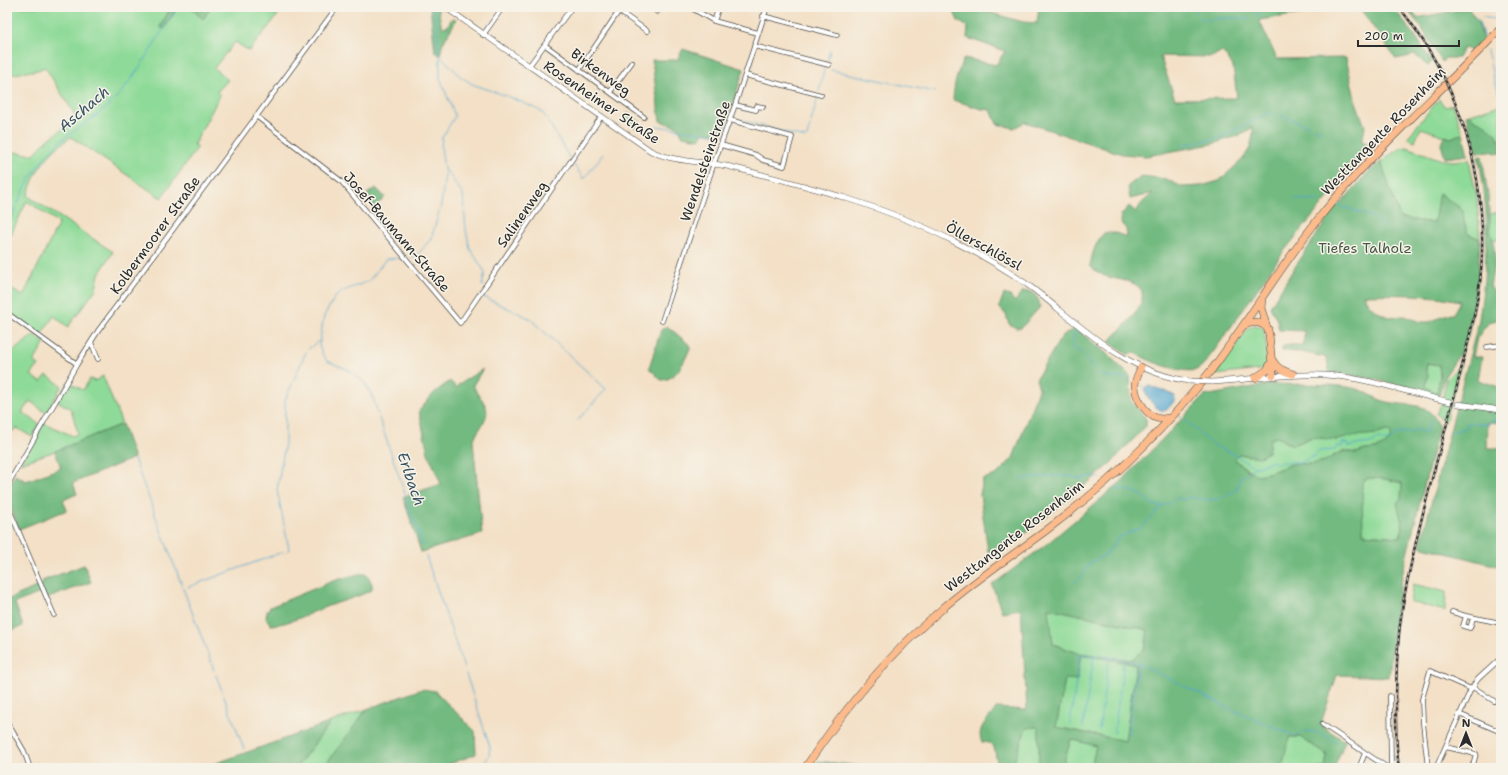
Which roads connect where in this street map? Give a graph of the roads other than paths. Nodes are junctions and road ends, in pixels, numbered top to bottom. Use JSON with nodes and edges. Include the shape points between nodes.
{"nodes":[{"id":1,"x":337,"y":7,"type":"edge"},
{"id":2,"x":445,"y":7,"type":"edge"},
{"id":3,"x":503,"y":7,"type":"edge"},
{"id":4,"x":572,"y":7,"type":"edge"},
{"id":5,"x":612,"y":7,"type":"edge"},
{"id":6,"x":659,"y":7,"type":"edge"},
{"id":7,"x":690,"y":7,"type":"edge"},
{"id":8,"x":719,"y":7,"type":"edge"},
{"id":9,"x":766,"y":7,"type":"edge"},
{"id":10,"x":619,"y":11,"type":"junction"},
{"id":11,"x":657,"y":12,"type":"dead end"},
{"id":12,"x":763,"y":16,"type":"junction"},
{"id":13,"x":714,"y":21,"type":"junction"},
{"id":14,"x":1501,"y":28,"type":"edge"},
{"id":15,"x":647,"y":31,"type":"dead end"},
{"id":16,"x":758,"y":33,"type":"junction"},
{"id":17,"x":483,"y":35,"type":"junction"},
{"id":18,"x":837,"y":35,"type":"dead end"},
{"id":19,"x":545,"y":45,"type":"junction"},
{"id":20,"x":754,"y":46,"type":"junction"},
{"id":21,"x":632,"y":62,"type":"dead end"},
{"id":22,"x":829,"y":65,"type":"dead end"},
{"id":23,"x":529,"y":66,"type":"junction"},
{"id":24,"x":579,"y":70,"type":"junction"},
{"id":25,"x":745,"y":75,"type":"junction"},
{"id":26,"x":610,"y":92,"type":"junction"},
{"id":27,"x":821,"y":95,"type":"dead end"},
{"id":28,"x":735,"y":105,"type":"junction"},
{"id":29,"x":763,"y":107,"type":"dead end"},
{"id":30,"x":256,"y":116,"type":"junction"},
{"id":31,"x":601,"y":117,"type":"junction"},
{"id":32,"x":644,"y":117,"type":"dead end"},
{"id":33,"x":730,"y":120,"type":"junction"},
{"id":34,"x":721,"y":145,"type":"junction"},
{"id":35,"x":714,"y":164,"type":"junction"},
{"id":36,"x":877,"y":210,"type":"joint"},
{"id":37,"x":1263,"y":297,"type":"junction"},
{"id":38,"x":7,"y":313,"type":"edge"},
{"id":39,"x":662,"y":321,"type":"dead end"},
{"id":40,"x":460,"y":323,"type":"joint"},
{"id":41,"x":1242,"y":327,"type":"junction"},
{"id":42,"x":1268,"y":330,"type":"junction"},
{"id":43,"x":91,"y":342,"type":"junction"},
{"id":44,"x":1501,"y":345,"type":"edge"},
{"id":45,"x":1487,"y":347,"type":"dead end"},
{"id":46,"x":1272,"y":358,"type":"junction"},
{"id":47,"x":98,"y":359,"type":"dead end"},
{"id":48,"x":77,"y":364,"type":"junction"},
{"id":49,"x":1141,"y":367,"type":"junction"},
{"id":50,"x":1293,"y":374,"type":"junction"},
{"id":51,"x":1274,"y":375,"type":"junction"},
{"id":52,"x":1255,"y":378,"type":"junction"},
{"id":53,"x":1450,"y":402,"type":"dead end"},
{"id":54,"x":1458,"y":404,"type":"dead end"},
{"id":55,"x":1501,"y":410,"type":"edge"},
{"id":56,"x":1154,"y":417,"type":"junction"},
{"id":57,"x":1170,"y":418,"type":"junction"},
{"id":58,"x":1156,"y":433,"type":"junction"},
{"id":59,"x":7,"y":486,"type":"edge"},
{"id":60,"x":7,"y":504,"type":"edge"},
{"id":61,"x":1452,"y":612,"type":"dead end"},
{"id":62,"x":54,"y":615,"type":"dead end"},
{"id":63,"x":1466,"y":616,"type":"junction"},
{"id":64,"x":1473,"y":618,"type":"junction"},
{"id":65,"x":1501,"y":623,"type":"edge"},
{"id":66,"x":1501,"y":658,"type":"edge"},
{"id":67,"x":1472,"y":688,"type":"junction"},
{"id":68,"x":1390,"y":696,"type":"dead end"},
{"id":69,"x":1494,"y":701,"type":"dead end"},
{"id":70,"x":1459,"y":714,"type":"junction"},
{"id":71,"x":7,"y":722,"type":"edge"},
{"id":72,"x":1322,"y":724,"type":"dead end"},
{"id":73,"x":1501,"y":732,"type":"edge"},
{"id":74,"x":1446,"y":747,"type":"junction"},
{"id":75,"x":1365,"y":753,"type":"junction"},
{"id":76,"x":30,"y":768,"type":"edge"},
{"id":77,"x":805,"y":768,"type":"edge"},
{"id":78,"x":1360,"y":768,"type":"edge"},
{"id":79,"x":1390,"y":768,"type":"edge"},
{"id":80,"x":1428,"y":768,"type":"edge"},
{"id":81,"x":1436,"y":768,"type":"edge"},
{"id":82,"x":1472,"y":768,"type":"edge"}],
"edges":[{"from":1,"to":30,"type":"street","name":"Kolbermoorer Straße"},
{"from":2,"to":17,"type":"street","name":"Rosenheimer Straße"},
{"from":3,"to":17,"type":"street"},
{"from":4,"to":19,"type":"street"},
{"from":5,"to":10,"type":"street"},
{"from":6,"to":11,"type":"street"},
{"from":7,"to":13,"type":"street"},
{"from":8,"to":13,"type":"street"},
{"from":9,"to":12,"type":"street","name":"Wendelsteinstraße"},
{"from":10,"to":15,"type":"street"},
{"from":10,"to":24,"type":"street"},
{"from":12,"to":16,"type":"street","name":"Wendelsteinstraße"},
{"from":12,"to":18,"type":"street"},
{"from":13,"to":16,"type":"street"},
{"from":14,"to":37,"type":"highway","name":"Westtangente Rosenheim","via":[[1366,164],[1322,214]]},
{"from":16,"to":20,"type":"street","name":"Wendelsteinstraße"},
{"from":17,"to":23,"type":"street","name":"Rosenheimer Straße"},
{"from":19,"to":23,"type":"street"},
{"from":19,"to":24,"type":"street","name":"Birkenweg"},
{"from":20,"to":22,"type":"street"},
{"from":20,"to":25,"type":"street","name":"Wendelsteinstraße"},
{"from":21,"to":26,"type":"street"},
{"from":23,"to":31,"type":"street","name":"Rosenheimer Straße"},
{"from":24,"to":26,"type":"street","name":"Birkenweg"},
{"from":25,"to":27,"type":"street"},
{"from":25,"to":28,"type":"street","name":"Wendelsteinstraße"},
{"from":26,"to":32,"type":"street","name":"Birkenweg"},
{"from":28,"to":29,"type":"street","via":[[756,110],[757,106]]},
{"from":28,"to":33,"type":"street","name":"Wendelsteinstraße"},
{"from":30,"to":40,"type":"street","name":"Josef-Baumann-Straße","via":[[341,181]]},
{"from":30,"to":43,"type":"street","name":"Kolbermoorer Straße"},
{"from":31,"to":35,"type":"street","name":"Rosenheimer Straße","via":[[661,156]]},
{"from":31,"to":40,"type":"street","name":"Salinenweg"},
{"from":33,"to":34,"type":"street","name":"Wendelsteinstraße"},
{"from":33,"to":34,"type":"street","via":[[792,137],[784,166]]},
{"from":34,"to":35,"type":"street","name":"Wendelsteinstraße"},
{"from":35,"to":36,"type":"street","name":"Rosenheimer Straße","via":[[808,187]]},
{"from":35,"to":39,"type":"street","name":"Wendelsteinstraße"},
{"from":36,"to":49,"type":"street","name":"Öllerschlössl","via":[[939,234],[976,253],[1027,285],[1092,336]]},
{"from":37,"to":41,"type":"highway","name":"Westtangente Rosenheim"},
{"from":37,"to":42,"type":"highway","via":[[1261,308]]},
{"from":38,"to":48,"type":"street"},
{"from":41,"to":42,"type":"highway","via":[[1258,323]]},
{"from":41,"to":57,"type":"highway","name":"Westtangente Rosenheim","via":[[1213,368]]},
{"from":42,"to":46,"type":"highway"},
{"from":43,"to":47,"type":"street"},
{"from":43,"to":48,"type":"street","name":"Kolbermoorer Straße"},
{"from":44,"to":45,"type":"street"},
{"from":46,"to":50,"type":"highway","via":[[1281,370]]},
{"from":46,"to":51,"type":"highway"},
{"from":46,"to":52,"type":"highway","via":[[1267,370]]},
{"from":48,"to":59,"type":"street","name":"Kolbermoorer Straße"},
{"from":49,"to":52,"type":"street","name":"Öllerschlössl","bridge":true,"via":[[1189,381],[1212,382]]},
{"from":49,"to":56,"type":"highway","via":[[1135,381],[1137,396]]},
{"from":50,"to":51,"type":"street","name":"Öllerschlössl"},
{"from":50,"to":53,"type":"street","name":"Öllerschlössl","via":[[1353,378]]},
{"from":51,"to":52,"type":"street","name":"Öllerschlössl"},
{"from":54,"to":55,"type":"street"},
{"from":56,"to":57,"type":"highway"},
{"from":56,"to":58,"type":"highway"},
{"from":57,"to":58,"type":"highway","name":"Westtangente Rosenheim"},
{"from":58,"to":77,"type":"highway","name":"Westtangente Rosenheim","via":[[1141,450],[1082,502],[948,604],[902,646],[846,710]]},
{"from":60,"to":62,"type":"street"},
{"from":61,"to":63,"type":"street"},
{"from":63,"to":64,"type":"street"},
{"from":63,"to":64,"type":"street","via":[[1463,626],[1470,628]]},
{"from":64,"to":65,"type":"street"},
{"from":66,"to":67,"type":"street"},
{"from":67,"to":69,"type":"street"},
{"from":67,"to":70,"type":"street"},
{"from":67,"to":80,"type":"street","via":[[1430,671],[1422,698]]},
{"from":68,"to":79,"type":"street"},
{"from":70,"to":73,"type":"street"},
{"from":70,"to":74,"type":"street"},
{"from":71,"to":76,"type":"street","via":[[24,751]]},
{"from":72,"to":75,"type":"street"},
{"from":74,"to":81,"type":"street"},
{"from":74,"to":82,"type":"street","via":[[1476,754]]},
{"from":75,"to":78,"type":"street"},
{"from":75,"to":79,"type":"street"}]}
